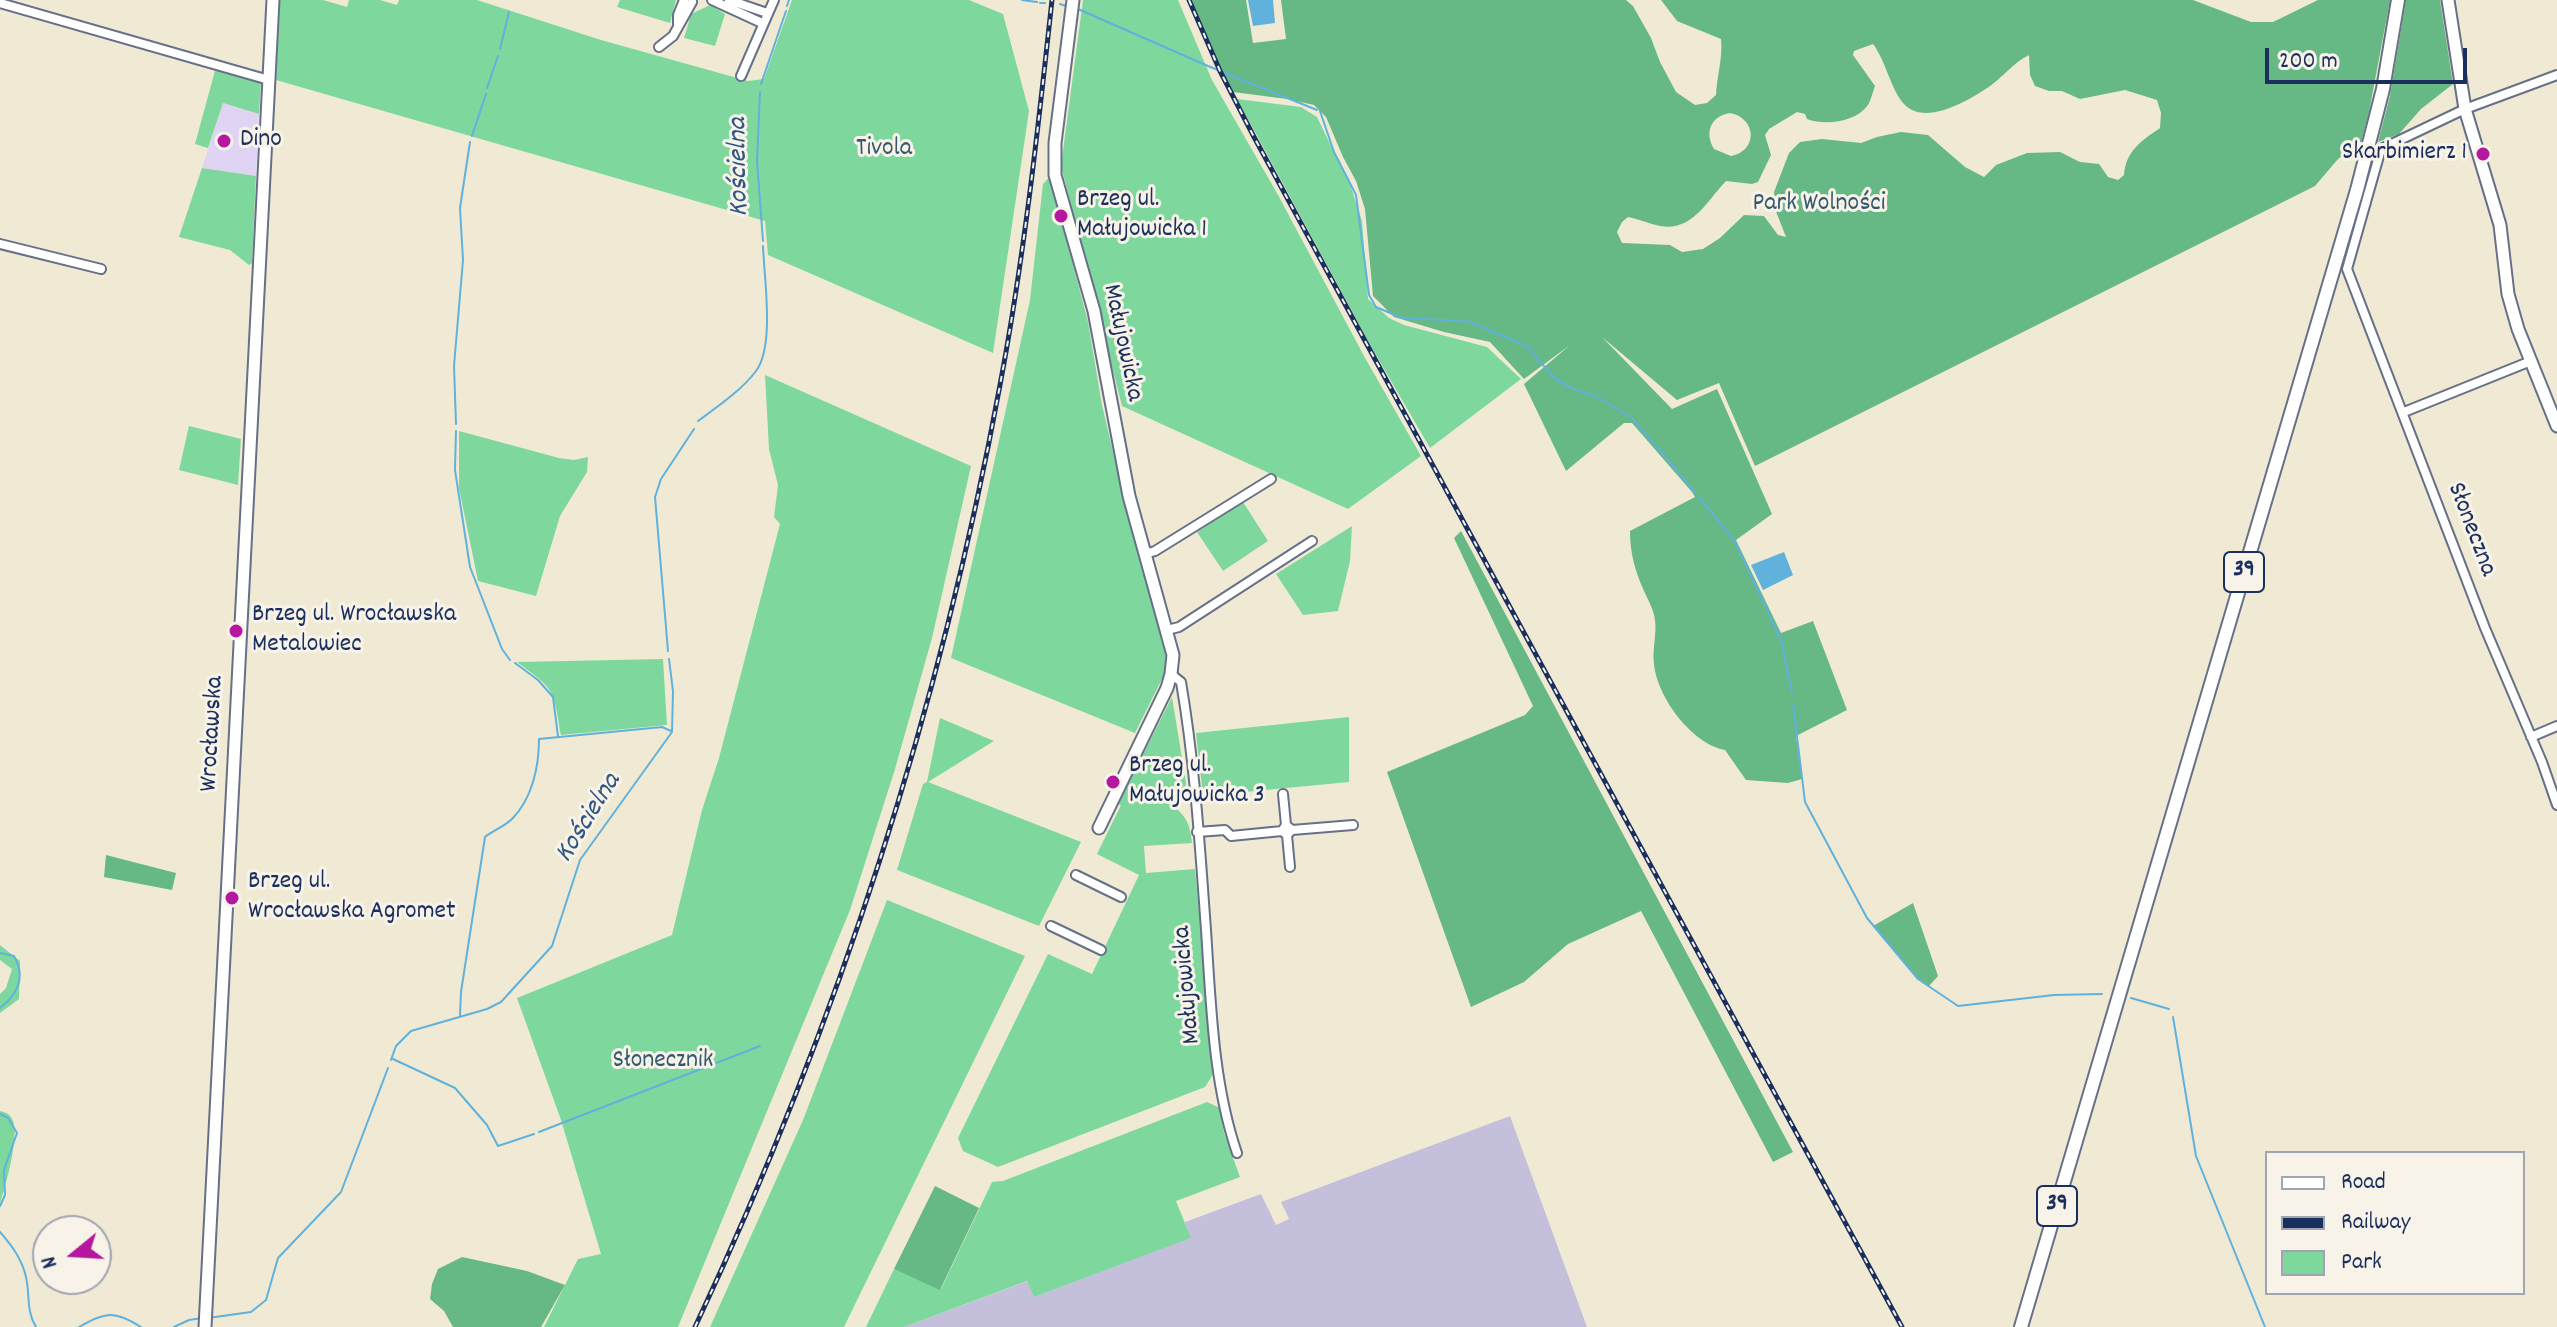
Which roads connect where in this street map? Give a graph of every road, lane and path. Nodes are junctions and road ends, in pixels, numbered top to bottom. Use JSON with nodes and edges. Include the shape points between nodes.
{"nodes":[{"id":1,"x":273,"y":0,"type":"edge"},
{"id":2,"x":691,"y":0,"type":"edge"},
{"id":3,"x":712,"y":0,"type":"edge"},
{"id":4,"x":729,"y":0,"type":"edge"},
{"id":5,"x":774,"y":0,"type":"edge"},
{"id":6,"x":1073,"y":0,"type":"edge"},
{"id":7,"x":2398,"y":0,"type":"edge"},
{"id":8,"x":2448,"y":0,"type":"edge"},
{"id":9,"x":0,"y":3,"type":"edge"},
{"id":10,"x":767,"y":13,"type":"junction"},
{"id":11,"x":762,"y":23,"type":"junction"},
{"id":12,"x":659,"y":47,"type":"dead end"},
{"id":13,"x":2557,"y":75,"type":"edge"},
{"id":14,"x":741,"y":76,"type":"dead end"},
{"id":15,"x":269,"y":80,"type":"junction"},
{"id":16,"x":2465,"y":109,"type":"junction"},
{"id":17,"x":0,"y":244,"type":"edge"},
{"id":18,"x":101,"y":269,"type":"dead end"},
{"id":19,"x":2531,"y":361,"type":"junction"},
{"id":20,"x":2404,"y":412,"type":"junction"},
{"id":21,"x":2557,"y":426,"type":"edge"},
{"id":22,"x":1271,"y":479,"type":"dead end"},
{"id":23,"x":1312,"y":541,"type":"dead end"},
{"id":24,"x":1145,"y":554,"type":"junction"},
{"id":25,"x":1167,"y":630,"type":"junction"},
{"id":26,"x":1171,"y":674,"type":"junction"},
{"id":27,"x":2557,"y":726,"type":"edge"},
{"id":28,"x":2531,"y":737,"type":"junction"},
{"id":29,"x":1283,"y":794,"type":"dead end"},
{"id":30,"x":2557,"y":805,"type":"edge"},
{"id":31,"x":1353,"y":825,"type":"dead end"},
{"id":32,"x":1099,"y":828,"type":"dead end"},
{"id":33,"x":1287,"y":830,"type":"junction"},
{"id":34,"x":1197,"y":832,"type":"junction"},
{"id":35,"x":1290,"y":867,"type":"dead end"},
{"id":36,"x":1076,"y":875,"type":"dead end"},
{"id":37,"x":1121,"y":897,"type":"dead end"},
{"id":38,"x":1051,"y":926,"type":"dead end"},
{"id":39,"x":1101,"y":950,"type":"dead end"},
{"id":40,"x":1237,"y":1153,"type":"dead end"},
{"id":41,"x":205,"y":1327,"type":"edge"},
{"id":42,"x":2021,"y":1327,"type":"edge"}],
"edges":[{"from":1,"to":15,"type":"street","name":"Wrocławska"},
{"from":2,"to":12,"type":"street","via":[[670,40]]},
{"from":3,"to":11,"type":"street"},
{"from":4,"to":10,"type":"street"},
{"from":5,"to":10,"type":"street"},
{"from":6,"to":24,"type":"street","name":"Małujowicka","via":[[1055,175],[1094,311]]},
{"from":7,"to":42,"type":"main road","number":"39","via":[[2383,89],[2357,190]]},
{"from":8,"to":16,"type":"street"},
{"from":9,"to":15,"type":"street"},
{"from":10,"to":11,"type":"street"},
{"from":11,"to":14,"type":"street"},
{"from":13,"to":16,"type":"street"},
{"from":15,"to":41,"type":"street","name":"Wrocławska"},
{"from":16,"to":19,"type":"street","via":[[2500,225],[2510,303]]},
{"from":16,"to":20,"type":"street","name":"Słoneczna","via":[[2381,149],[2347,269]]},
{"from":17,"to":18,"type":"street"},
{"from":19,"to":20,"type":"street"},
{"from":19,"to":21,"type":"street"},
{"from":20,"to":28,"type":"street","name":"Słoneczna"},
{"from":22,"to":24,"type":"street"},
{"from":23,"to":25,"type":"street","via":[[1191,621]]},
{"from":24,"to":25,"type":"street","name":"Małujowicka"},
{"from":25,"to":26,"type":"street","name":"Małujowicka"},
{"from":26,"to":32,"type":"street","name":"Małujowicka"},
{"from":26,"to":34,"type":"street","name":"Małujowicka","via":[[1181,682]]},
{"from":27,"to":28,"type":"street"},
{"from":28,"to":30,"type":"street","name":"Słoneczna"},
{"from":29,"to":33,"type":"street"},
{"from":31,"to":33,"type":"street"},
{"from":33,"to":34,"type":"street","via":[[1231,836],[1225,830]]},
{"from":33,"to":35,"type":"street"},
{"from":34,"to":40,"type":"street","name":"Małujowicka","via":[[1213,1030]]},
{"from":36,"to":37,"type":"street"},
{"from":38,"to":39,"type":"street"}]}
